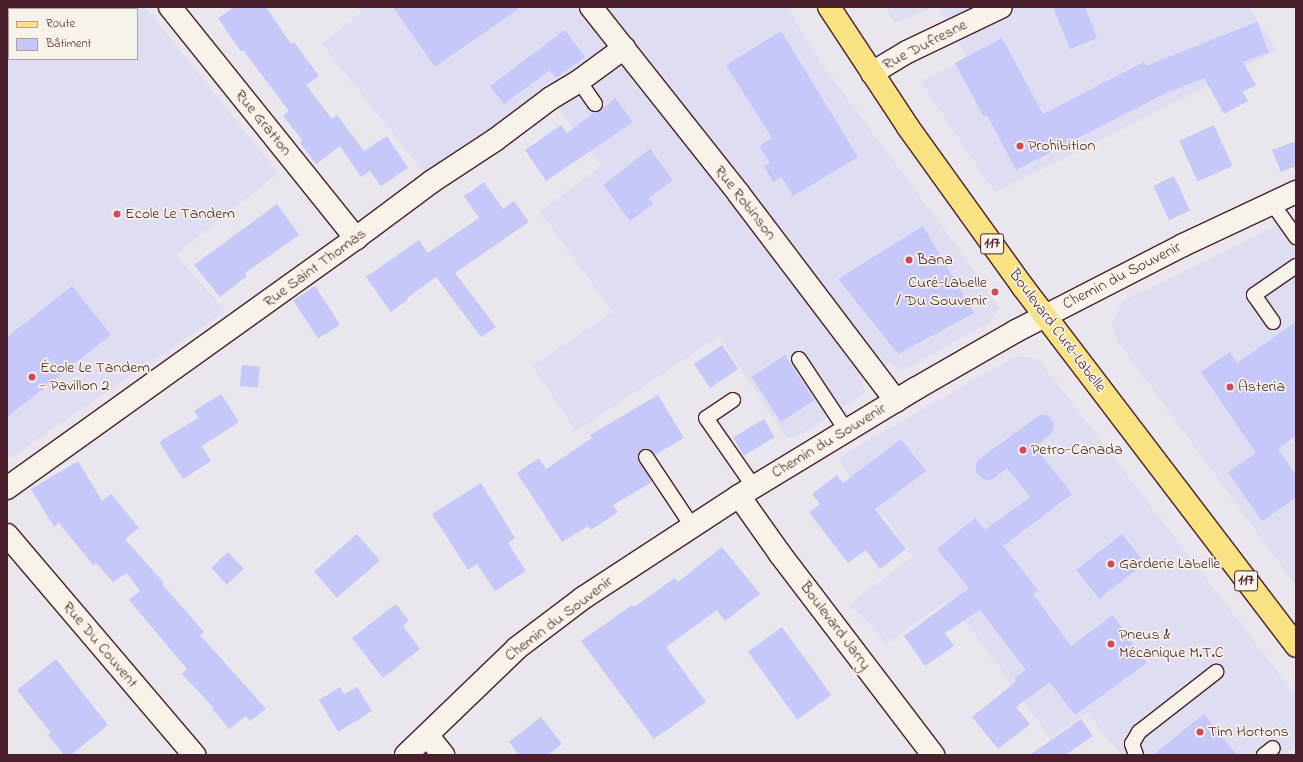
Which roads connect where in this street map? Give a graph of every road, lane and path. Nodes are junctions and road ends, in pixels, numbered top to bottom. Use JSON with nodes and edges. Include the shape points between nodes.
{"nodes":[{"id":1,"x":170,"y":7,"type":"edge"},
{"id":2,"x":591,"y":7,"type":"edge"},
{"id":3,"x":829,"y":7,"type":"edge"},
{"id":4,"x":1001,"y":7,"type":"edge"},
{"id":5,"x":624,"y":48,"type":"junction"},
{"id":6,"x":872,"y":73,"type":"junction"},
{"id":7,"x":579,"y":81,"type":"junction"},
{"id":8,"x":595,"y":104,"type":"dead end"},
{"id":9,"x":1296,"y":192,"type":"edge"},
{"id":10,"x":1272,"y":203,"type":"junction"},
{"id":11,"x":1296,"y":237,"type":"edge"},
{"id":12,"x":356,"y":238,"type":"junction"},
{"id":13,"x":1296,"y":266,"type":"edge"},
{"id":14,"x":1045,"y":315,"type":"junction"},
{"id":15,"x":1273,"y":322,"type":"dead end"},
{"id":16,"x":799,"y":359,"type":"dead end"},
{"id":17,"x":733,"y":400,"type":"dead end"},
{"id":18,"x":896,"y":401,"type":"junction"},
{"id":19,"x":846,"y":430,"type":"junction"},
{"id":20,"x":646,"y":457,"type":"dead end"},
{"id":21,"x":7,"y":488,"type":"edge"},
{"id":22,"x":747,"y":491,"type":"junction"},
{"id":23,"x":692,"y":526,"type":"junction"},
{"id":24,"x":7,"y":535,"type":"edge"},
{"id":25,"x":1296,"y":646,"type":"edge"},
{"id":26,"x":1216,"y":672,"type":"dead end"},
{"id":27,"x":427,"y":735,"type":"junction"},
{"id":28,"x":194,"y":755,"type":"edge"},
{"id":29,"x":406,"y":755,"type":"edge"},
{"id":30,"x":443,"y":755,"type":"edge"},
{"id":31,"x":933,"y":755,"type":"edge"},
{"id":32,"x":1136,"y":755,"type":"edge"}],
"edges":[{"from":1,"to":12,"type":"street","name":"Rue Gratton"},
{"from":2,"to":5,"type":"street","name":"Rue Robinson"},
{"from":3,"to":6,"type":"main road","name":"Boulevard Curé-Labelle","number":"117"},
{"from":4,"to":6,"type":"street","name":"Rue Dufresne","via":[[907,52]]},
{"from":5,"to":7,"type":"street","name":"Rue Saint Thomas"},
{"from":5,"to":18,"type":"street","name":"Rue Robinson"},
{"from":6,"to":14,"type":"main road","name":"Boulevard Curé-Labelle","number":"117","via":[[940,172]]},
{"from":7,"to":8,"type":"lane"},
{"from":7,"to":12,"type":"street","name":"Rue Saint Thomas","via":[[431,182]]},
{"from":9,"to":10,"type":"street","name":"Chemin du Souvenir"},
{"from":10,"to":11,"type":"lane"},
{"from":10,"to":14,"type":"street","name":"Chemin du Souvenir"},
{"from":12,"to":21,"type":"street","name":"Rue Saint Thomas"},
{"from":13,"to":15,"type":"lane","via":[[1254,295]]},
{"from":14,"to":18,"type":"street","name":"Chemin du Souvenir"},
{"from":14,"to":25,"type":"main road","name":"Boulevard Curé-Labelle","number":"117"},
{"from":16,"to":19,"type":"lane"},
{"from":17,"to":22,"type":"lane","via":[[706,418]]},
{"from":18,"to":19,"type":"street","name":"Chemin du Souvenir"},
{"from":19,"to":22,"type":"street","name":"Chemin du Souvenir"},
{"from":20,"to":23,"type":"lane"},
{"from":22,"to":23,"type":"street","name":"Chemin du Souvenir"},
{"from":22,"to":31,"type":"street","name":"Boulevard Jarry","via":[[780,554]]},
{"from":23,"to":27,"type":"street","name":"Chemin du Souvenir","via":[[584,598],[517,648]]},
{"from":24,"to":28,"type":"street","name":"Rue Du Couvent"},
{"from":26,"to":32,"type":"lane","via":[[1139,732],[1132,744]]},
{"from":27,"to":29,"type":"street","name":"Chemin du Souvenir"},
{"from":27,"to":30,"type":"street"}]}
